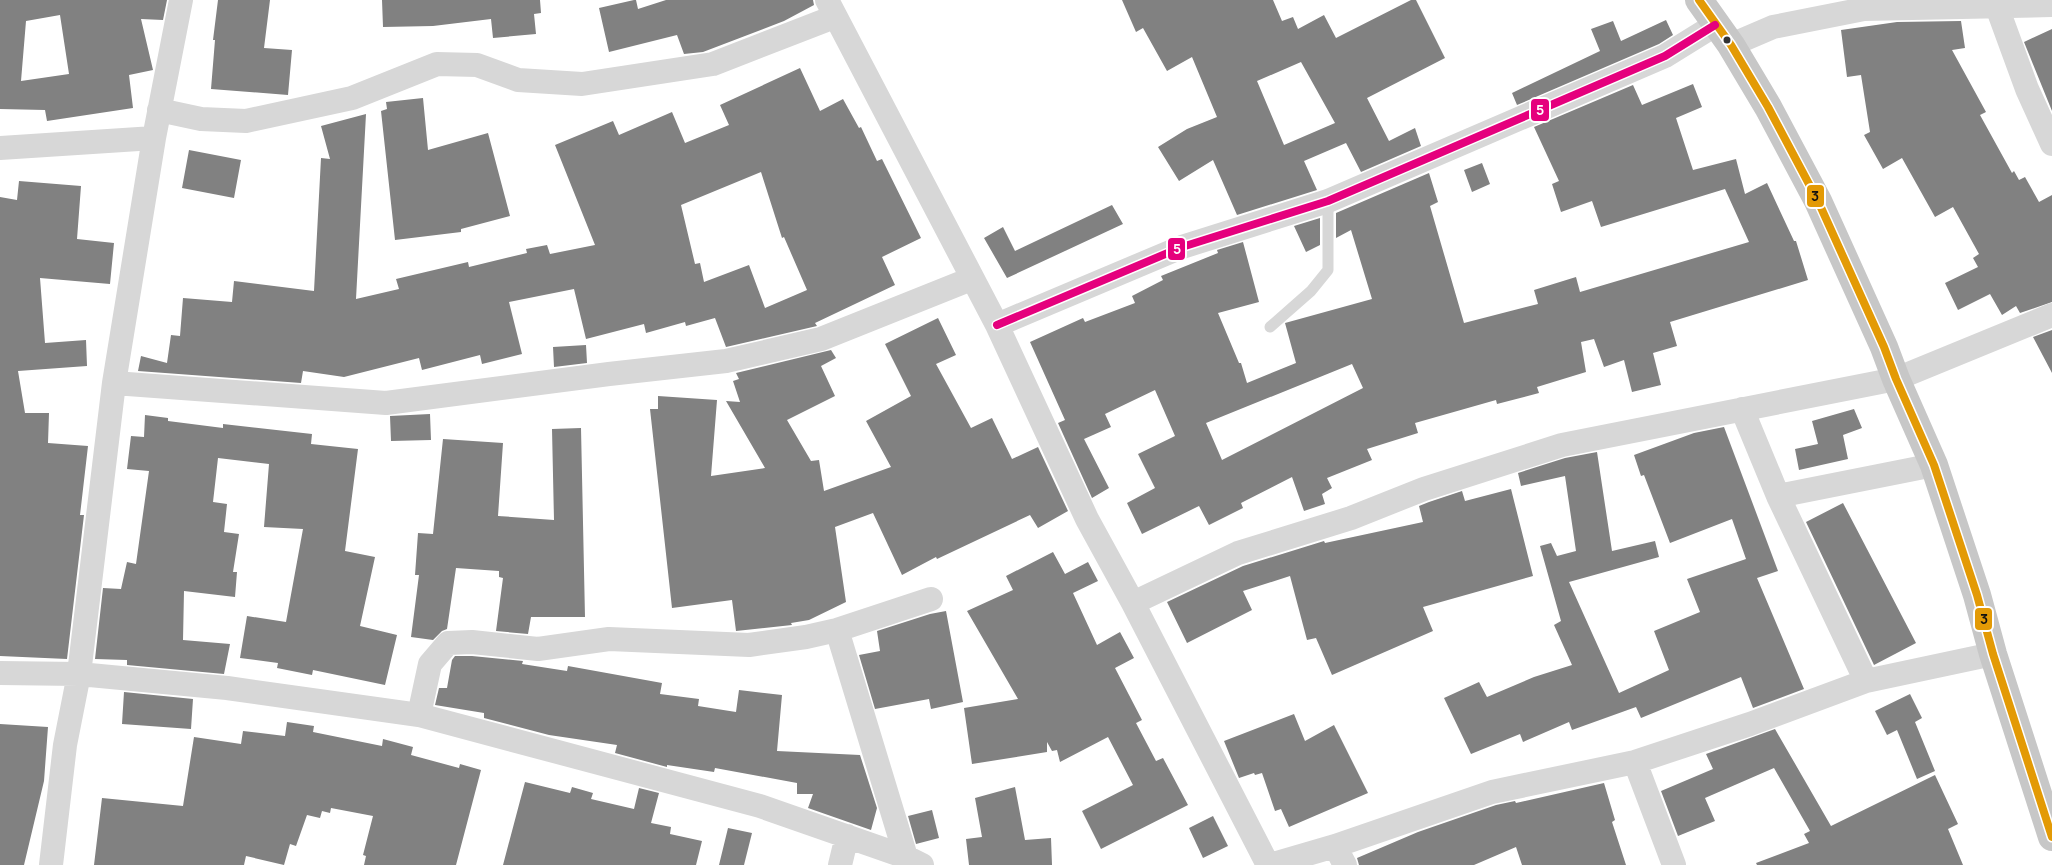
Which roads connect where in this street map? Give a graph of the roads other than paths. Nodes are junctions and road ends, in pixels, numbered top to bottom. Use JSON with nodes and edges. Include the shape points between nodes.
{"nodes":[{"id":1,"x":181,"y":0,"type":"edge"},
{"id":2,"x":1699,"y":0,"type":"edge"},
{"id":3,"x":2052,"y":5,"type":"edge"},
{"id":4,"x":1997,"y":7,"type":"junction"},
{"id":5,"x":831,"y":8,"type":"edge"},
{"id":6,"x":1723,"y":35,"type":"junction"},
{"id":7,"x":159,"y":110,"type":"junction"},
{"id":8,"x":154,"y":138,"type":"junction"},
{"id":9,"x":2052,"y":144,"type":"edge"},
{"id":10,"x":0,"y":148,"type":"edge"},
{"id":11,"x":1328,"y":201,"type":"junction"},
{"id":12,"x":971,"y":278,"type":"junction"},
{"id":13,"x":2052,"y":314,"type":"edge"},
{"id":14,"x":996,"y":325,"type":"junction"},
{"id":15,"x":1270,"y":326,"type":"dead end"},
{"id":16,"x":1896,"y":379,"type":"junction"},
{"id":17,"x":114,"y":383,"type":"junction"},
{"id":18,"x":1742,"y":409,"type":"junction"},
{"id":19,"x":1934,"y":465,"type":"junction"},
{"id":20,"x":1778,"y":496,"type":"junction"},
{"id":21,"x":931,"y":599,"type":"dead end"},
{"id":22,"x":1133,"y":603,"type":"junction"},
{"id":23,"x":837,"y":630,"type":"junction"},
{"id":24,"x":1993,"y":654,"type":"junction"},
{"id":25,"x":0,"y":673,"type":"edge"},
{"id":26,"x":79,"y":674,"type":"junction"},
{"id":27,"x":1866,"y":681,"type":"junction"},
{"id":28,"x":419,"y":715,"type":"junction"},
{"id":29,"x":1635,"y":762,"type":"junction"},
{"id":30,"x":2048,"y":808,"type":"edge"},
{"id":31,"x":847,"y":836,"type":"junction"},
{"id":32,"x":2052,"y":838,"type":"edge"},
{"id":33,"x":1340,"y":856,"type":"edge"},
{"id":34,"x":914,"y":861,"type":"edge"},
{"id":35,"x":51,"y":865,"type":"edge"},
{"id":36,"x":840,"y":865,"type":"edge"},
{"id":37,"x":1269,"y":865,"type":"edge"},
{"id":38,"x":1674,"y":865,"type":"edge"}],
"edges":[{"from":1,"to":7,"type":"street"},
{"from":2,"to":6,"type":"highway"},
{"from":3,"to":4,"type":"street"},
{"from":4,"to":6,"type":"street","via":[[1864,9]]},
{"from":4,"to":9,"type":"street","via":[[2027,89]]},
{"from":5,"to":7,"type":"street","via":[[713,64],[582,84],[518,80],[477,65],[438,64],[352,98],[246,121],[201,119]]},
{"from":5,"to":12,"type":"street"},
{"from":6,"to":11,"type":"street","via":[[1665,56]]},
{"from":6,"to":16,"type":"highway","via":[[1768,108],[1818,201]]},
{"from":7,"to":8,"type":"street"},
{"from":8,"to":10,"type":"street"},
{"from":8,"to":17,"type":"street"},
{"from":11,"to":14,"type":"street","via":[[1182,247]]},
{"from":11,"to":15,"type":"lane","via":[[1328,270],[1312,291]]},
{"from":12,"to":14,"type":"street"},
{"from":12,"to":17,"type":"street","via":[[822,339],[726,362],[386,403]]},
{"from":13,"to":16,"type":"street"},
{"from":14,"to":22,"type":"street","via":[[1087,519]]},
{"from":16,"to":18,"type":"street"},
{"from":16,"to":19,"type":"highway"},
{"from":17,"to":26,"type":"street"},
{"from":18,"to":20,"type":"street"},
{"from":18,"to":22,"type":"street","via":[[1562,445],[1424,489],[1351,518],[1238,553]]},
{"from":19,"to":20,"type":"street"},
{"from":19,"to":24,"type":"highway"},
{"from":20,"to":27,"type":"street"},
{"from":21,"to":23,"type":"street"},
{"from":22,"to":37,"type":"street"},
{"from":23,"to":28,"type":"street","via":[[749,645],[609,639],[538,649],[472,642],[448,643],[430,664]]},
{"from":23,"to":34,"type":"street"},
{"from":24,"to":27,"type":"street"},
{"from":24,"to":30,"type":"highway"},
{"from":25,"to":26,"type":"street"},
{"from":26,"to":28,"type":"street","via":[[227,688]]},
{"from":26,"to":35,"type":"street","via":[[65,745]]},
{"from":27,"to":29,"type":"street"},
{"from":28,"to":31,"type":"street","via":[[760,806]]},
{"from":29,"to":33,"type":"street","via":[[1492,792]]},
{"from":29,"to":38,"type":"street"},
{"from":30,"to":32,"type":"highway"},
{"from":31,"to":34,"type":"street"},
{"from":31,"to":36,"type":"street"},
{"from":33,"to":37,"type":"street"}]}
